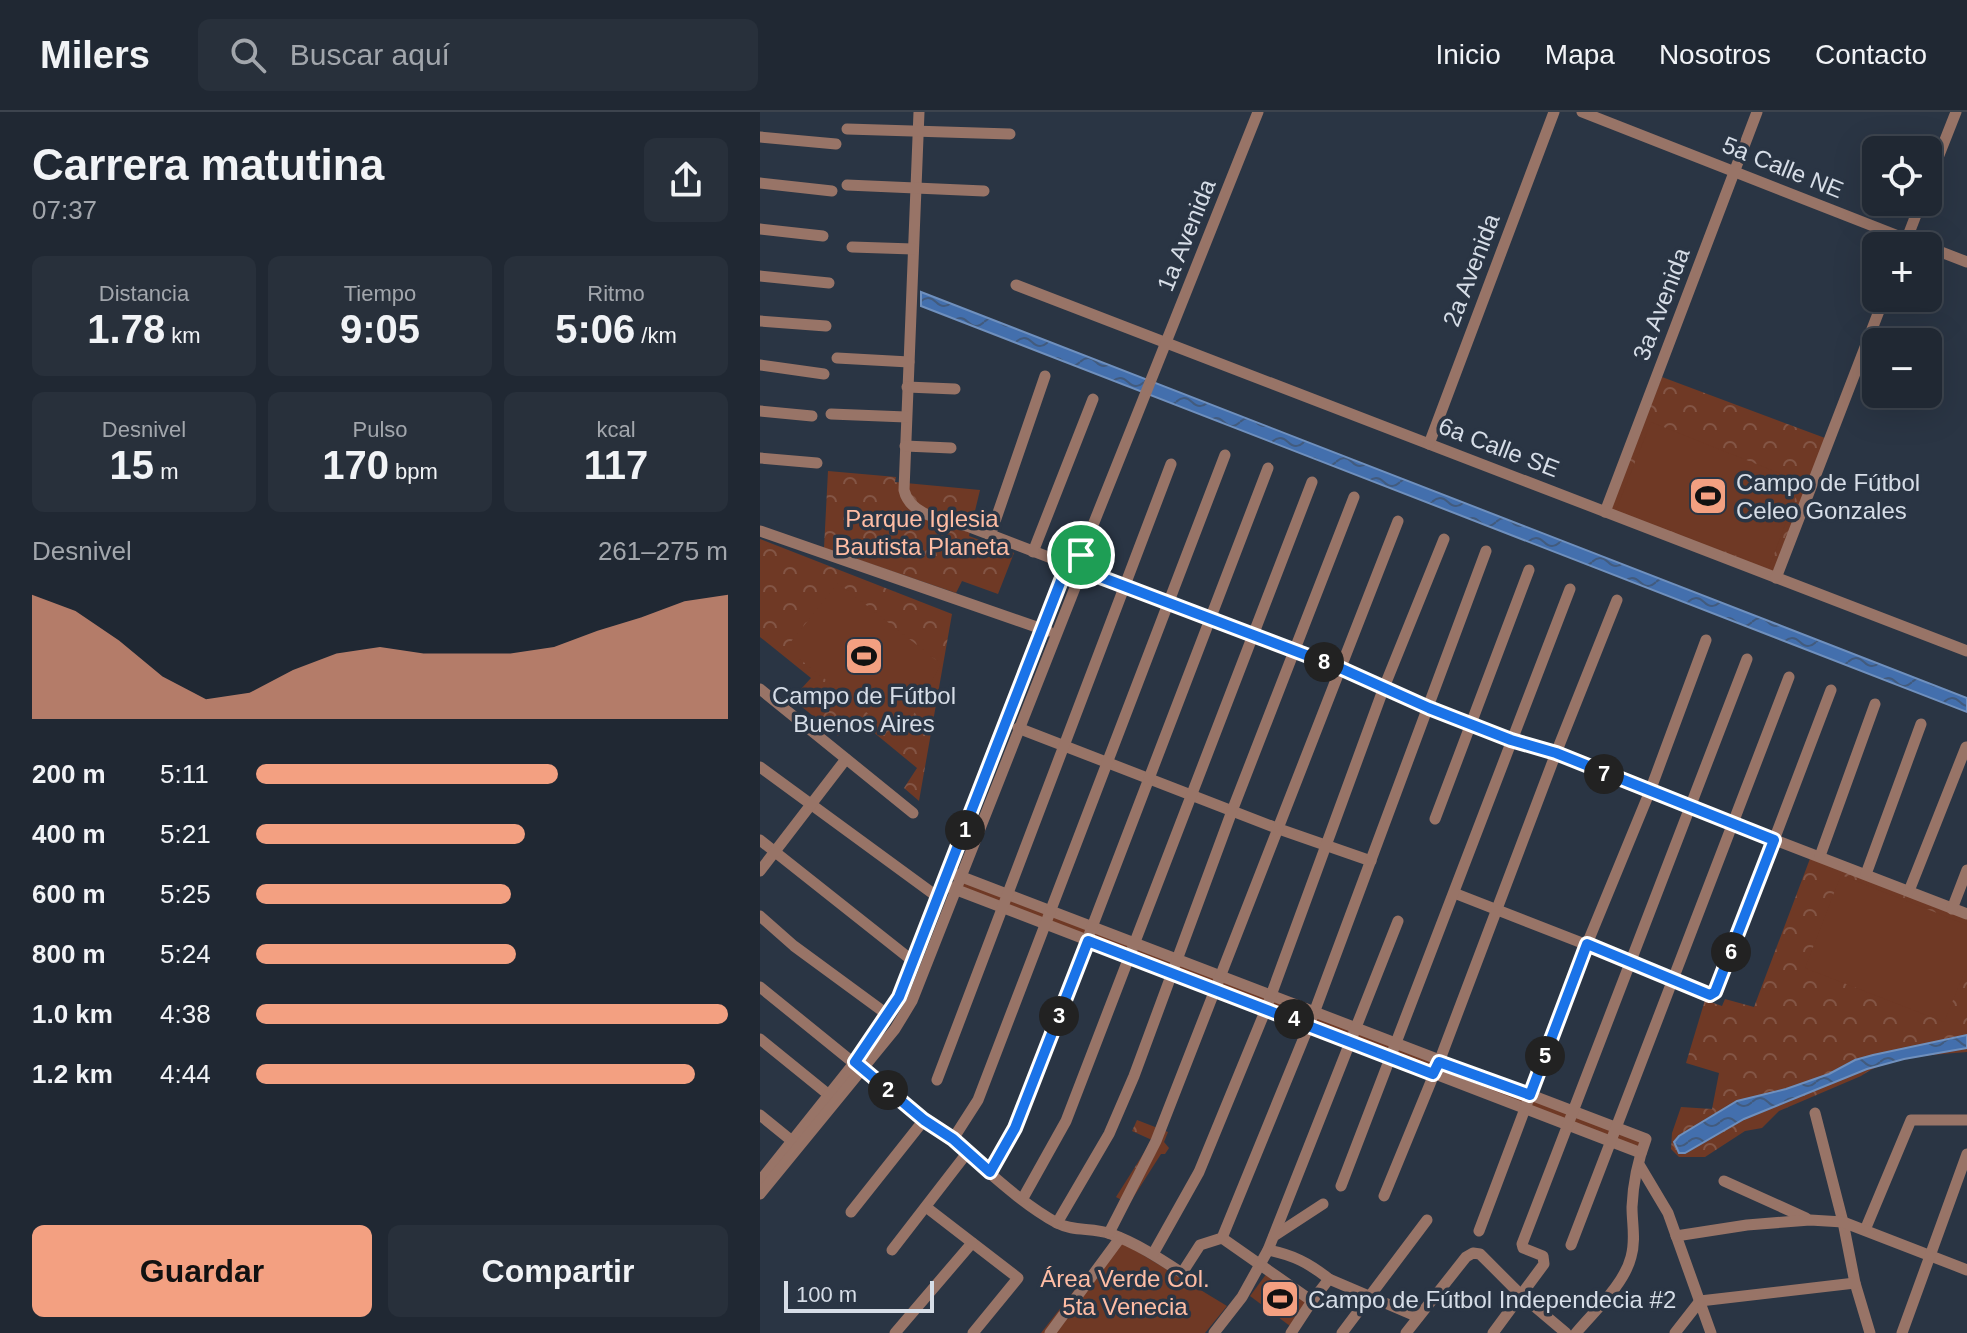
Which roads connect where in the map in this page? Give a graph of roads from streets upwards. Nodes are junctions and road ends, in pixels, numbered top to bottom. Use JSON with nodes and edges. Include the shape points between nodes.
{"nodes":[{"id":1,"x":919,"y":112,"type":"edge"},
{"id":2,"x":1258,"y":112,"type":"edge"},
{"id":3,"x":1554,"y":112,"type":"edge"},
{"id":4,"x":1582,"y":112,"type":"edge"},
{"id":5,"x":1757,"y":112,"type":"edge"},
{"id":6,"x":1956,"y":112,"type":"edge"},
{"id":7,"x":847,"y":129,"type":"dead end"},
{"id":8,"x":918,"y":133,"type":"junction"},
{"id":9,"x":1010,"y":134,"type":"dead end"},
{"id":10,"x":760,"y":137,"type":"edge"},
{"id":11,"x":836,"y":144,"type":"dead end"},
{"id":12,"x":1942,"y":148,"type":"edge"},
{"id":13,"x":1735,"y":171,"type":"junction"},
{"id":14,"x":760,"y":183,"type":"edge"},
{"id":15,"x":847,"y":185,"type":"dead end"},
{"id":16,"x":916,"y":188,"type":"junction"},
{"id":17,"x":832,"y":191,"type":"dead end"},
{"id":18,"x":984,"y":191,"type":"dead end"},
{"id":19,"x":760,"y":229,"type":"edge"},
{"id":20,"x":1879,"y":232,"type":"edge"},
{"id":21,"x":823,"y":236,"type":"dead end"},
{"id":22,"x":852,"y":247,"type":"dead end"},
{"id":23,"x":913,"y":249,"type":"junction"},
{"id":24,"x":1942,"y":253,"type":"edge"},
{"id":25,"x":1967,"y":262,"type":"edge"},
{"id":26,"x":760,"y":276,"type":"edge"},
{"id":27,"x":829,"y":283,"type":"dead end"},
{"id":28,"x":1016,"y":285,"type":"dead end"},
{"id":29,"x":1879,"y":312,"type":"edge"},
{"id":30,"x":760,"y":321,"type":"edge"},
{"id":31,"x":826,"y":326,"type":"dead end"},
{"id":32,"x":1166,"y":343,"type":"junction"},
{"id":33,"x":837,"y":358,"type":"dead end"},
{"id":34,"x":909,"y":362,"type":"junction"},
{"id":35,"x":760,"y":365,"type":"edge"},
{"id":36,"x":824,"y":374,"type":"dead end"},
{"id":37,"x":1045,"y":376,"type":"dead end"},
{"id":38,"x":907,"y":387,"type":"junction"},
{"id":39,"x":955,"y":389,"type":"dead end"},
{"id":40,"x":1093,"y":399,"type":"dead end"},
{"id":41,"x":760,"y":411,"type":"edge"},
{"id":42,"x":831,"y":414,"type":"dead end"},
{"id":43,"x":812,"y":416,"type":"dead end"},
{"id":44,"x":906,"y":417,"type":"junction"},
{"id":45,"x":1429,"y":444,"type":"junction"},
{"id":46,"x":905,"y":446,"type":"junction"},
{"id":47,"x":951,"y":448,"type":"dead end"},
{"id":48,"x":1225,"y":455,"type":"dead end"},
{"id":49,"x":760,"y":458,"type":"edge"},
{"id":50,"x":817,"y":463,"type":"dead end"},
{"id":51,"x":1171,"y":464,"type":"dead end"},
{"id":52,"x":1268,"y":468,"type":"dead end"},
{"id":53,"x":1312,"y":482,"type":"dead end"},
{"id":54,"x":1354,"y":497,"type":"dead end"},
{"id":55,"x":1605,"y":512,"type":"junction"},
{"id":56,"x":1398,"y":521,"type":"dead end"},
{"id":57,"x":760,"y":531,"type":"edge"},
{"id":58,"x":990,"y":536,"type":"junction"},
{"id":59,"x":1444,"y":539,"type":"dead end"},
{"id":60,"x":1486,"y":551,"type":"dead end"},
{"id":61,"x":1033,"y":552,"type":"junction"},
{"id":62,"x":1081,"y":555,"type":"junction"},
{"id":63,"x":1067,"y":565,"type":"junction"},
{"id":64,"x":1082,"y":570,"type":"junction"},
{"id":65,"x":1529,"y":570,"type":"dead end"},
{"id":66,"x":1776,"y":578,"type":"junction"},
{"id":67,"x":1127,"y":587,"type":"junction"},
{"id":68,"x":1570,"y":589,"type":"dead end"},
{"id":69,"x":1617,"y":600,"type":"dead end"},
{"id":70,"x":1169,"y":603,"type":"junction"},
{"id":71,"x":1209,"y":619,"type":"junction"},
{"id":72,"x":1043,"y":629,"type":"junction"},
{"id":73,"x":1056,"y":635,"type":"junction"},
{"id":74,"x":1252,"y":635,"type":"junction"},
{"id":75,"x":1706,"y":640,"type":"dead end"},
{"id":76,"x":1295,"y":651,"type":"junction"},
{"id":77,"x":1967,"y":651,"type":"edge"},
{"id":78,"x":1747,"y":659,"type":"dead end"},
{"id":79,"x":1340,"y":668,"type":"junction"},
{"id":80,"x":1789,"y":677,"type":"dead end"},
{"id":81,"x":760,"y":689,"type":"edge"},
{"id":82,"x":1383,"y":690,"type":"junction"},
{"id":83,"x":1831,"y":690,"type":"dead end"},
{"id":84,"x":1875,"y":704,"type":"dead end"},
{"id":85,"x":1429,"y":708,"type":"junction"},
{"id":86,"x":1470,"y":724,"type":"junction"},
{"id":87,"x":1921,"y":724,"type":"dead end"},
{"id":88,"x":1018,"y":728,"type":"junction"},
{"id":89,"x":1511,"y":740,"type":"junction"},
{"id":90,"x":1064,"y":746,"type":"junction"},
{"id":91,"x":1966,"y":747,"type":"edge"},
{"id":92,"x":1556,"y":753,"type":"junction"},
{"id":93,"x":846,"y":759,"type":"junction"},
{"id":94,"x":1108,"y":762,"type":"junction"},
{"id":95,"x":760,"y":767,"type":"edge"},
{"id":96,"x":1150,"y":777,"type":"junction"},
{"id":97,"x":1650,"y":791,"type":"junction"},
{"id":98,"x":1191,"y":794,"type":"junction"},
{"id":99,"x":810,"y":806,"type":"junction"},
{"id":100,"x":1692,"y":807,"type":"junction"},
{"id":101,"x":1232,"y":811,"type":"junction"},
{"id":102,"x":913,"y":813,"type":"dead end"},
{"id":103,"x":1435,"y":819,"type":"dead end"},
{"id":104,"x":1731,"y":822,"type":"junction"},
{"id":105,"x":1279,"y":829,"type":"junction"},
{"id":106,"x":760,"y":840,"type":"edge"},
{"id":107,"x":1774,"y":840,"type":"junction"},
{"id":108,"x":1327,"y":845,"type":"junction"},
{"id":109,"x":775,"y":852,"type":"junction"},
{"id":110,"x":1820,"y":856,"type":"junction"},
{"id":111,"x":1371,"y":861,"type":"junction"},
{"id":112,"x":1967,"y":870,"type":"edge"},
{"id":113,"x":760,"y":871,"type":"edge"},
{"id":114,"x":949,"y":872,"type":"junction"},
{"id":115,"x":1866,"y":874,"type":"junction"},
{"id":116,"x":961,"y":877,"type":"junction"},
{"id":117,"x":944,"y":885,"type":"junction"},
{"id":118,"x":957,"y":889,"type":"junction"},
{"id":119,"x":1909,"y":891,"type":"junction"},
{"id":120,"x":1454,"y":893,"type":"junction"},
{"id":121,"x":1008,"y":895,"type":"junction"},
{"id":122,"x":939,"y":898,"type":"junction"},
{"id":123,"x":1003,"y":908,"type":"junction"},
{"id":124,"x":1497,"y":909,"type":"junction"},
{"id":125,"x":1952,"y":909,"type":"junction"},
{"id":126,"x":1052,"y":912,"type":"junction"},
{"id":127,"x":1967,"y":914,"type":"edge"},
{"id":128,"x":760,"y":916,"type":"edge"},
{"id":129,"x":1398,"y":921,"type":"dead end"},
{"id":130,"x":1047,"y":925,"type":"junction"},
{"id":131,"x":1093,"y":928,"type":"junction"},
{"id":132,"x":1088,"y":941,"type":"junction"},
{"id":133,"x":1135,"y":944,"type":"junction"},
{"id":134,"x":1587,"y":944,"type":"junction"},
{"id":135,"x":1130,"y":957,"type":"junction"},
{"id":136,"x":1176,"y":960,"type":"junction"},
{"id":137,"x":1629,"y":961,"type":"junction"},
{"id":138,"x":914,"y":962,"type":"junction"},
{"id":139,"x":1172,"y":973,"type":"junction"},
{"id":140,"x":1221,"y":977,"type":"junction"},
{"id":141,"x":1672,"y":978,"type":"junction"},
{"id":142,"x":760,"y":987,"type":"edge"},
{"id":143,"x":1216,"y":989,"type":"junction"},
{"id":144,"x":1271,"y":996,"type":"junction"},
{"id":145,"x":1266,"y":1009,"type":"junction"},
{"id":146,"x":1314,"y":1013,"type":"junction"},
{"id":147,"x":888,"y":1015,"type":"junction"},
{"id":148,"x":1309,"y":1025,"type":"junction"},
{"id":149,"x":1355,"y":1028,"type":"junction"},
{"id":150,"x":760,"y":1039,"type":"edge"},
{"id":151,"x":1350,"y":1041,"type":"junction"},
{"id":152,"x":1397,"y":1045,"type":"junction"},
{"id":153,"x":1392,"y":1057,"type":"junction"},
{"id":154,"x":1439,"y":1062,"type":"junction"},
{"id":155,"x":859,"y":1065,"type":"junction"},
{"id":156,"x":1433,"y":1074,"type":"junction"},
{"id":157,"x":937,"y":1080,"type":"dead end"},
{"id":158,"x":829,"y":1095,"type":"junction"},
{"id":159,"x":1530,"y":1095,"type":"junction"},
{"id":160,"x":1527,"y":1109,"type":"junction"},
{"id":161,"x":1574,"y":1112,"type":"junction"},
{"id":162,"x":1815,"y":1113,"type":"dead end"},
{"id":163,"x":760,"y":1115,"type":"edge"},
{"id":164,"x":924,"y":1120,"type":"junction"},
{"id":165,"x":1967,"y":1120,"type":"edge"},
{"id":166,"x":1569,"y":1125,"type":"junction"},
{"id":167,"x":1617,"y":1129,"type":"junction"},
{"id":168,"x":953,"y":1139,"type":"junction"},
{"id":169,"x":792,"y":1141,"type":"junction"},
{"id":170,"x":1612,"y":1141,"type":"junction"},
{"id":171,"x":967,"y":1153,"type":"junction"},
{"id":172,"x":1641,"y":1153,"type":"junction"},
{"id":173,"x":1967,"y":1154,"type":"edge"},
{"id":174,"x":1640,"y":1166,"type":"junction"},
{"id":175,"x":990,"y":1172,"type":"junction"},
{"id":176,"x":760,"y":1181,"type":"edge"},
{"id":177,"x":1724,"y":1181,"type":"dead end"},
{"id":178,"x":1341,"y":1186,"type":"dead end"},
{"id":179,"x":760,"y":1194,"type":"edge"},
{"id":180,"x":1384,"y":1196,"type":"dead end"},
{"id":181,"x":1023,"y":1198,"type":"junction"},
{"id":182,"x":1323,"y":1204,"type":"dead end"},
{"id":183,"x":926,"y":1207,"type":"junction"},
{"id":184,"x":851,"y":1212,"type":"dead end"},
{"id":185,"x":1427,"y":1220,"type":"dead end"},
{"id":186,"x":1810,"y":1220,"type":"junction"},
{"id":187,"x":1843,"y":1222,"type":"junction"},
{"id":188,"x":1057,"y":1223,"type":"junction"},
{"id":189,"x":1865,"y":1230,"type":"junction"},
{"id":190,"x":1479,"y":1231,"type":"dead end"},
{"id":191,"x":1115,"y":1236,"type":"junction"},
{"id":192,"x":1274,"y":1236,"type":"junction"},
{"id":193,"x":1676,"y":1236,"type":"junction"},
{"id":194,"x":1222,"y":1238,"type":"junction"},
{"id":195,"x":972,"y":1243,"type":"junction"},
{"id":196,"x":1571,"y":1245,"type":"dead end"},
{"id":197,"x":892,"y":1250,"type":"dead end"},
{"id":198,"x":1268,"y":1250,"type":"junction"},
{"id":199,"x":1153,"y":1254,"type":"junction"},
{"id":200,"x":1931,"y":1256,"type":"junction"},
{"id":201,"x":1261,"y":1264,"type":"junction"},
{"id":202,"x":1967,"y":1270,"type":"edge"},
{"id":203,"x":1329,"y":1279,"type":"junction"},
{"id":204,"x":1855,"y":1283,"type":"junction"},
{"id":205,"x":1522,"y":1296,"type":"junction"},
{"id":206,"x":1367,"y":1297,"type":"junction"},
{"id":207,"x":1312,"y":1301,"type":"junction"},
{"id":208,"x":1700,"y":1301,"type":"junction"},
{"id":209,"x":1418,"y":1317,"type":"junction"},
{"id":210,"x":895,"y":1333,"type":"edge"},
{"id":211,"x":973,"y":1333,"type":"edge"},
{"id":212,"x":1050,"y":1333,"type":"edge"},
{"id":213,"x":1214,"y":1333,"type":"edge"},
{"id":214,"x":1291,"y":1333,"type":"edge"},
{"id":215,"x":1342,"y":1333,"type":"edge"},
{"id":216,"x":1406,"y":1333,"type":"edge"},
{"id":217,"x":1493,"y":1333,"type":"edge"},
{"id":218,"x":1566,"y":1333,"type":"edge"},
{"id":219,"x":1576,"y":1333,"type":"edge"},
{"id":220,"x":1675,"y":1333,"type":"edge"},
{"id":221,"x":1711,"y":1333,"type":"edge"},
{"id":222,"x":1870,"y":1333,"type":"edge"},
{"id":223,"x":1902,"y":1333,"type":"edge"}],
"edges":[{"from":1,"to":8,"type":"street"},
{"from":2,"to":32,"type":"street","name":"1a Avenida"},
{"from":3,"to":45,"type":"street","name":"2a Avenida"},
{"from":4,"to":13,"type":"street","name":"5a Calle NE"},
{"from":5,"to":13,"type":"street","name":"3a Avenida"},
{"from":6,"to":12,"type":"street"},
{"from":7,"to":8,"type":"street"},
{"from":8,"to":9,"type":"street"},
{"from":8,"to":16,"type":"street"},
{"from":10,"to":11,"type":"street"},
{"from":13,"to":20,"type":"street","name":"5a Calle NE"},
{"from":13,"to":55,"type":"street","name":"3a Avenida"},
{"from":14,"to":17,"type":"street"},
{"from":15,"to":16,"type":"street"},
{"from":16,"to":18,"type":"street"},
{"from":16,"to":23,"type":"street"},
{"from":19,"to":21,"type":"street"},
{"from":22,"to":23,"type":"street"},
{"from":23,"to":34,"type":"street"},
{"from":24,"to":25,"type":"street","name":"5a Calle NE"},
{"from":26,"to":27,"type":"street"},
{"from":28,"to":32,"type":"street","name":"6a Calle SE"},
{"from":29,"to":66,"type":"street"},
{"from":30,"to":31,"type":"street"},
{"from":32,"to":45,"type":"street","name":"6a Calle SE"},
{"from":32,"to":62,"type":"street","name":"1a Avenida"},
{"from":33,"to":34,"type":"street"},
{"from":34,"to":38,"type":"street"},
{"from":35,"to":36,"type":"street"},
{"from":37,"to":58,"type":"street"},
{"from":38,"to":39,"type":"street"},
{"from":38,"to":44,"type":"street"},
{"from":40,"to":61,"type":"street"},
{"from":41,"to":43,"type":"street"},
{"from":42,"to":44,"type":"street"},
{"from":44,"to":46,"type":"street"},
{"from":45,"to":55,"type":"street","name":"6a Calle SE"},
{"from":46,"to":47,"type":"street"},
{"from":46,"to":58,"type":"street","via":[[904,490],[910,505]]},
{"from":48,"to":70,"type":"street"},
{"from":49,"to":50,"type":"street"},
{"from":51,"to":67,"type":"street"},
{"from":52,"to":71,"type":"street"},
{"from":53,"to":74,"type":"street"},
{"from":54,"to":76,"type":"street"},
{"from":55,"to":66,"type":"street","name":"6a Calle SE"},
{"from":56,"to":79,"type":"street"},
{"from":57,"to":72,"type":"street"},
{"from":58,"to":61,"type":"street"},
{"from":59,"to":82,"type":"street"},
{"from":60,"to":85,"type":"street"},
{"from":61,"to":63,"type":"street"},
{"from":62,"to":63,"type":"street"},
{"from":62,"to":64,"type":"street"},
{"from":63,"to":64,"type":"street"},
{"from":63,"to":72,"type":"street"},
{"from":64,"to":67,"type":"street"},
{"from":64,"to":73,"type":"street"},
{"from":65,"to":86,"type":"street"},
{"from":66,"to":77,"type":"street","name":"6a Calle SE"},
{"from":67,"to":70,"type":"street"},
{"from":67,"to":90,"type":"street"},
{"from":68,"to":89,"type":"street"},
{"from":69,"to":92,"type":"street"},
{"from":70,"to":71,"type":"street"},
{"from":70,"to":94,"type":"street"},
{"from":71,"to":74,"type":"street"},
{"from":71,"to":96,"type":"street"},
{"from":72,"to":73,"type":"street"},
{"from":72,"to":114,"type":"street"},
{"from":73,"to":88,"type":"street"},
{"from":74,"to":76,"type":"street"},
{"from":74,"to":98,"type":"street"},
{"from":75,"to":97,"type":"street"},
{"from":76,"to":79,"type":"street"},
{"from":76,"to":101,"type":"street"},
{"from":78,"to":100,"type":"street"},
{"from":79,"to":82,"type":"street"},
{"from":79,"to":105,"type":"street"},
{"from":80,"to":104,"type":"street"},
{"from":81,"to":93,"type":"street"},
{"from":82,"to":85,"type":"street"},
{"from":82,"to":108,"type":"street"},
{"from":83,"to":107,"type":"street"},
{"from":84,"to":110,"type":"street"},
{"from":85,"to":86,"type":"street"},
{"from":85,"to":111,"type":"street"},
{"from":86,"to":89,"type":"street"},
{"from":86,"to":103,"type":"street"},
{"from":87,"to":115,"type":"street"},
{"from":88,"to":90,"type":"street"},
{"from":88,"to":116,"type":"street"},
{"from":89,"to":92,"type":"street"},
{"from":89,"to":120,"type":"street"},
{"from":90,"to":94,"type":"street"},
{"from":90,"to":121,"type":"street"},
{"from":91,"to":119,"type":"street"},
{"from":92,"to":97,"type":"street"},
{"from":92,"to":124,"type":"street"},
{"from":93,"to":99,"type":"street"},
{"from":93,"to":102,"type":"street"},
{"from":94,"to":96,"type":"street"},
{"from":94,"to":126,"type":"street"},
{"from":95,"to":99,"type":"street"},
{"from":96,"to":98,"type":"street"},
{"from":96,"to":131,"type":"street"},
{"from":97,"to":100,"type":"street"},
{"from":97,"to":134,"type":"street"},
{"from":98,"to":101,"type":"street"},
{"from":98,"to":133,"type":"street"},
{"from":99,"to":109,"type":"street"},
{"from":99,"to":122,"type":"street"},
{"from":100,"to":104,"type":"street"},
{"from":100,"to":137,"type":"street"},
{"from":101,"to":105,"type":"street"},
{"from":101,"to":136,"type":"street"},
{"from":104,"to":107,"type":"street"},
{"from":104,"to":141,"type":"street"},
{"from":105,"to":108,"type":"street"},
{"from":105,"to":140,"type":"street"},
{"from":106,"to":109,"type":"street"},
{"from":107,"to":110,"type":"street"},
{"from":107,"to":141,"type":"street","via":[[1715,992],[1710,995]]},
{"from":108,"to":111,"type":"street"},
{"from":108,"to":144,"type":"street"},
{"from":109,"to":113,"type":"street"},
{"from":109,"to":138,"type":"street"},
{"from":110,"to":115,"type":"street"},
{"from":111,"to":146,"type":"street"},
{"from":112,"to":125,"type":"street"},
{"from":114,"to":116,"type":"street"},
{"from":114,"to":117,"type":"street"},
{"from":115,"to":119,"type":"street"},
{"from":116,"to":118,"type":"street"},
{"from":116,"to":121,"type":"street"},
{"from":117,"to":118,"type":"street"},
{"from":117,"to":122,"type":"street"},
{"from":118,"to":123,"type":"street"},
{"from":118,"to":155,"type":"street","via":[[912,1001],[895,1029]]},
{"from":119,"to":125,"type":"street"},
{"from":120,"to":124,"type":"street"},
{"from":120,"to":152,"type":"street"},
{"from":121,"to":123,"type":"street"},
{"from":121,"to":126,"type":"street"},
{"from":122,"to":138,"type":"street"},
{"from":123,"to":130,"type":"street"},
{"from":123,"to":157,"type":"street"},
{"from":124,"to":134,"type":"street"},
{"from":124,"to":154,"type":"street"},
{"from":125,"to":127,"type":"street"},
{"from":126,"to":130,"type":"street"},
{"from":126,"to":131,"type":"street"},
{"from":128,"to":147,"type":"street"},
{"from":129,"to":149,"type":"street"},
{"from":130,"to":132,"type":"street"},
{"from":130,"to":168,"type":"street","via":[[978,1100]]},
{"from":131,"to":132,"type":"street"},
{"from":131,"to":133,"type":"street"},
{"from":132,"to":135,"type":"street"},
{"from":132,"to":175,"type":"street","via":[[1015,1128]]},
{"from":133,"to":135,"type":"street"},
{"from":133,"to":136,"type":"street"},
{"from":134,"to":137,"type":"street"},
{"from":134,"to":159,"type":"street"},
{"from":135,"to":139,"type":"street"},
{"from":135,"to":181,"type":"street","via":[[1066,1121]]},
{"from":136,"to":139,"type":"street"},
{"from":136,"to":140,"type":"street"},
{"from":137,"to":141,"type":"street"},
{"from":137,"to":161,"type":"street"},
{"from":138,"to":147,"type":"street"},
{"from":139,"to":143,"type":"street"},
{"from":139,"to":188,"type":"street","via":[[1109,1134]]},
{"from":140,"to":143,"type":"street"},
{"from":140,"to":144,"type":"street"},
{"from":141,"to":167,"type":"street"},
{"from":142,"to":155,"type":"street"},
{"from":143,"to":145,"type":"street"},
{"from":143,"to":191,"type":"street"},
{"from":144,"to":145,"type":"street"},
{"from":144,"to":146,"type":"street"},
{"from":145,"to":148,"type":"street"},
{"from":145,"to":199,"type":"street","via":[[1199,1172]]},
{"from":146,"to":148,"type":"street"},
{"from":146,"to":149,"type":"street"},
{"from":147,"to":155,"type":"street"},
{"from":148,"to":151,"type":"street"},
{"from":148,"to":194,"type":"street"},
{"from":149,"to":151,"type":"street"},
{"from":149,"to":152,"type":"street"},
{"from":150,"to":158,"type":"street"},
{"from":151,"to":153,"type":"street"},
{"from":151,"to":192,"type":"street"},
{"from":152,"to":153,"type":"street"},
{"from":152,"to":154,"type":"street"},
{"from":153,"to":156,"type":"street"},
{"from":153,"to":178,"type":"street"},
{"from":154,"to":156,"type":"street"},
{"from":154,"to":159,"type":"street"},
{"from":155,"to":158,"type":"street"},
{"from":155,"to":164,"type":"street"},
{"from":155,"to":179,"type":"street"},
{"from":156,"to":160,"type":"street"},
{"from":156,"to":180,"type":"street"},
{"from":158,"to":169,"type":"street"},
{"from":159,"to":160,"type":"street"},
{"from":159,"to":161,"type":"street"},
{"from":160,"to":166,"type":"street"},
{"from":160,"to":190,"type":"street"},
{"from":161,"to":166,"type":"street"},
{"from":161,"to":167,"type":"street"},
{"from":162,"to":187,"type":"street"},
{"from":163,"to":169,"type":"street"},
{"from":164,"to":168,"type":"street"},
{"from":164,"to":184,"type":"street"},
{"from":165,"to":189,"type":"street","via":[[1911,1120]]},
{"from":166,"to":170,"type":"street"},
{"from":166,"to":205,"type":"street","via":[[1522,1244],[1544,1260]]},
{"from":167,"to":170,"type":"street"},
{"from":167,"to":172,"type":"street","via":[[1646,1139]]},
{"from":168,"to":171,"type":"street"},
{"from":169,"to":176,"type":"street"},
{"from":170,"to":172,"type":"street"},
{"from":170,"to":196,"type":"street"},
{"from":171,"to":175,"type":"street"},
{"from":171,"to":183,"type":"street"},
{"from":172,"to":174,"type":"street"},
{"from":173,"to":200,"type":"street"},
{"from":174,"to":193,"type":"street"},
{"from":174,"to":219,"type":"street","via":[[1631,1259]]},
{"from":175,"to":181,"type":"street"},
{"from":177,"to":186,"type":"street"},
{"from":181,"to":188,"type":"street"},
{"from":182,"to":192,"type":"street"},
{"from":183,"to":195,"type":"street"},
{"from":183,"to":197,"type":"street"},
{"from":185,"to":206,"type":"street"},
{"from":186,"to":187,"type":"street"},
{"from":186,"to":193,"type":"street"},
{"from":187,"to":189,"type":"street"},
{"from":187,"to":204,"type":"street"},
{"from":188,"to":191,"type":"street"},
{"from":189,"to":200,"type":"street"},
{"from":191,"to":199,"type":"street"},
{"from":191,"to":212,"type":"street"},
{"from":192,"to":198,"type":"street"},
{"from":193,"to":208,"type":"street"},
{"from":194,"to":199,"type":"street","via":[[1200,1245],[1182,1273]]},
{"from":194,"to":201,"type":"street"},
{"from":195,"to":210,"type":"street"},
{"from":195,"to":211,"type":"street","via":[[1018,1278]]},
{"from":198,"to":201,"type":"street"},
{"from":198,"to":203,"type":"street","via":[[1292,1255]]},
{"from":200,"to":202,"type":"street"},
{"from":200,"to":223,"type":"street"},
{"from":201,"to":207,"type":"street"},
{"from":201,"to":213,"type":"street"},
{"from":203,"to":206,"type":"street"},
{"from":203,"to":207,"type":"street"},
{"from":204,"to":208,"type":"street"},
{"from":204,"to":222,"type":"street"},
{"from":205,"to":209,"type":"street","via":[[1473,1253]]},
{"from":205,"to":217,"type":"street"},
{"from":205,"to":218,"type":"street"},
{"from":206,"to":209,"type":"street"},
{"from":206,"to":215,"type":"street"},
{"from":207,"to":214,"type":"street"},
{"from":208,"to":220,"type":"street"},
{"from":208,"to":221,"type":"street"},
{"from":209,"to":216,"type":"street"}]}
